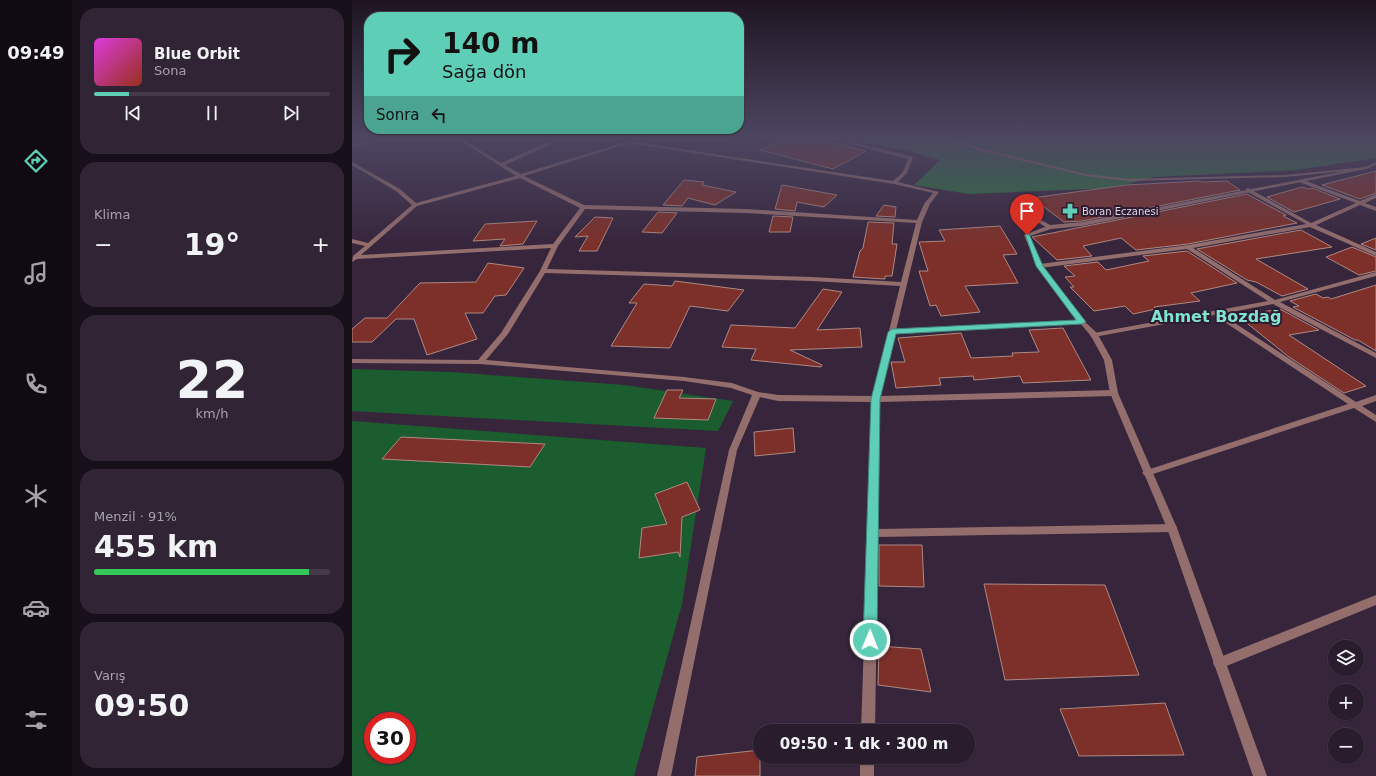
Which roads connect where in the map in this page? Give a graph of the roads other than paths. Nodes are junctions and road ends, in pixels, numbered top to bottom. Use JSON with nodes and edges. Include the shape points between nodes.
{"nodes":[{"id":1,"x":368,"y":173,"type":"edge"},
{"id":2,"x":516,"y":173,"type":"edge"},
{"id":3,"x":529,"y":173,"type":"edge"},
{"id":4,"x":831,"y":173,"type":"edge"},
{"id":5,"x":905,"y":173,"type":"edge"},
{"id":6,"x":1080,"y":173,"type":"edge"},
{"id":7,"x":1313,"y":173,"type":"edge"},
{"id":8,"x":1340,"y":173,"type":"edge"},
{"id":9,"x":520,"y":176,"type":"junction"},
{"id":10,"x":1301,"y":181,"type":"junction"},
{"id":11,"x":894,"y":183,"type":"junction"},
{"id":12,"x":1248,"y":190,"type":"junction"},
{"id":13,"x":1376,"y":196,"type":"edge"},
{"id":14,"x":1362,"y":204,"type":"junction"},
{"id":15,"x":415,"y":205,"type":"junction"},
{"id":16,"x":583,"y":207,"type":"junction"},
{"id":17,"x":1018,"y":209,"type":"dead end"},
{"id":18,"x":1376,"y":209,"type":"edge"},
{"id":19,"x":920,"y":222,"type":"junction"},
{"id":20,"x":1311,"y":225,"type":"junction"},
{"id":21,"x":1050,"y":227,"type":"junction"},
{"id":22,"x":352,"y":241,"type":"edge"},
{"id":23,"x":369,"y":245,"type":"junction"},
{"id":24,"x":555,"y":246,"type":"junction"},
{"id":25,"x":1188,"y":247,"type":"junction"},
{"id":26,"x":1376,"y":254,"type":"edge"},
{"id":27,"x":354,"y":258,"type":"edge"},
{"id":28,"x":1040,"y":266,"type":"junction"},
{"id":29,"x":543,"y":271,"type":"junction"},
{"id":30,"x":1376,"y":274,"type":"edge"},
{"id":31,"x":904,"y":284,"type":"junction"},
{"id":32,"x":1274,"y":302,"type":"junction"},
{"id":33,"x":1215,"y":313,"type":"junction"},
{"id":34,"x":1082,"y":322,"type":"junction"},
{"id":35,"x":892,"y":332,"type":"junction"},
{"id":36,"x":1094,"y":335,"type":"junction"},
{"id":37,"x":1376,"y":356,"type":"edge"},
{"id":38,"x":352,"y":360,"type":"edge"},
{"id":39,"x":480,"y":362,"type":"junction"},
{"id":40,"x":1114,"y":393,"type":"junction"},
{"id":41,"x":757,"y":394,"type":"junction"},
{"id":42,"x":1376,"y":398,"type":"edge"},
{"id":43,"x":876,"y":399,"type":"junction"},
{"id":44,"x":1354,"y":405,"type":"junction"},
{"id":45,"x":1376,"y":419,"type":"edge"},
{"id":46,"x":1147,"y":473,"type":"junction"},
{"id":47,"x":1172,"y":528,"type":"junction"},
{"id":48,"x":872,"y":533,"type":"junction"},
{"id":49,"x":1376,"y":600,"type":"edge"},
{"id":50,"x":1220,"y":663,"type":"junction"},
{"id":51,"x":868,"y":724,"type":"edge"},
{"id":52,"x":867,"y":764,"type":"edge"},
{"id":53,"x":664,"y":776,"type":"edge"},
{"id":54,"x":867,"y":776,"type":"edge"},
{"id":55,"x":1260,"y":776,"type":"edge"}],
"edges":[{"from":1,"to":15,"type":"street","via":[[398,190]]},
{"from":2,"to":9,"type":"street"},
{"from":3,"to":9,"type":"street"},
{"from":4,"to":11,"type":"street"},
{"from":5,"to":11,"type":"street"},
{"from":6,"to":7,"type":"street","via":[[1129,180]]},
{"from":8,"to":10,"type":"street"},
{"from":9,"to":15,"type":"street"},
{"from":9,"to":16,"type":"street"},
{"from":10,"to":12,"type":"street"},
{"from":10,"to":14,"type":"street"},
{"from":11,"to":19,"type":"street","via":[[936,192],[927,204]]},
{"from":12,"to":20,"type":"street"},
{"from":12,"to":21,"type":"street","via":[[1082,224]]},
{"from":13,"to":14,"type":"street"},
{"from":14,"to":18,"type":"street"},
{"from":14,"to":20,"type":"street"},
{"from":15,"to":23,"type":"street"},
{"from":16,"to":19,"type":"street","via":[[746,211]]},
{"from":16,"to":24,"type":"street"},
{"from":17,"to":21,"type":"street"},
{"from":19,"to":31,"type":"street"},
{"from":20,"to":25,"type":"street"},
{"from":20,"to":26,"type":"street"},
{"from":21,"to":28,"type":"street","via":[[1027,235]]},
{"from":22,"to":23,"type":"street"},
{"from":23,"to":27,"type":"street"},
{"from":24,"to":27,"type":"street"},
{"from":24,"to":29,"type":"street"},
{"from":25,"to":28,"type":"street"},
{"from":25,"to":32,"type":"street"},
{"from":28,"to":34,"type":"street"},
{"from":29,"to":31,"type":"street"},
{"from":29,"to":39,"type":"street","via":[[504,334]]},
{"from":30,"to":32,"type":"street"},
{"from":31,"to":35,"type":"street"},
{"from":32,"to":33,"type":"street"},
{"from":32,"to":37,"type":"street"},
{"from":33,"to":36,"type":"street"},
{"from":33,"to":44,"type":"street"},
{"from":34,"to":35,"type":"street"},
{"from":34,"to":36,"type":"street"},
{"from":35,"to":43,"type":"street"},
{"from":36,"to":40,"type":"street","via":[[1108,360]]},
{"from":38,"to":39,"type":"street"},
{"from":39,"to":41,"type":"street","via":[[684,379],[732,386]]},
{"from":40,"to":43,"type":"street"},
{"from":40,"to":46,"type":"street"},
{"from":41,"to":43,"type":"street","via":[[778,398]]},
{"from":41,"to":53,"type":"street","via":[[733,450]]},
{"from":42,"to":44,"type":"street"},
{"from":43,"to":48,"type":"street"},
{"from":44,"to":45,"type":"street"},
{"from":44,"to":46,"type":"street"},
{"from":46,"to":47,"type":"street"},
{"from":47,"to":48,"type":"street"},
{"from":47,"to":50,"type":"street"},
{"from":48,"to":51,"type":"street"},
{"from":49,"to":50,"type":"street"},
{"from":50,"to":55,"type":"street"},
{"from":52,"to":54,"type":"street"}]}
